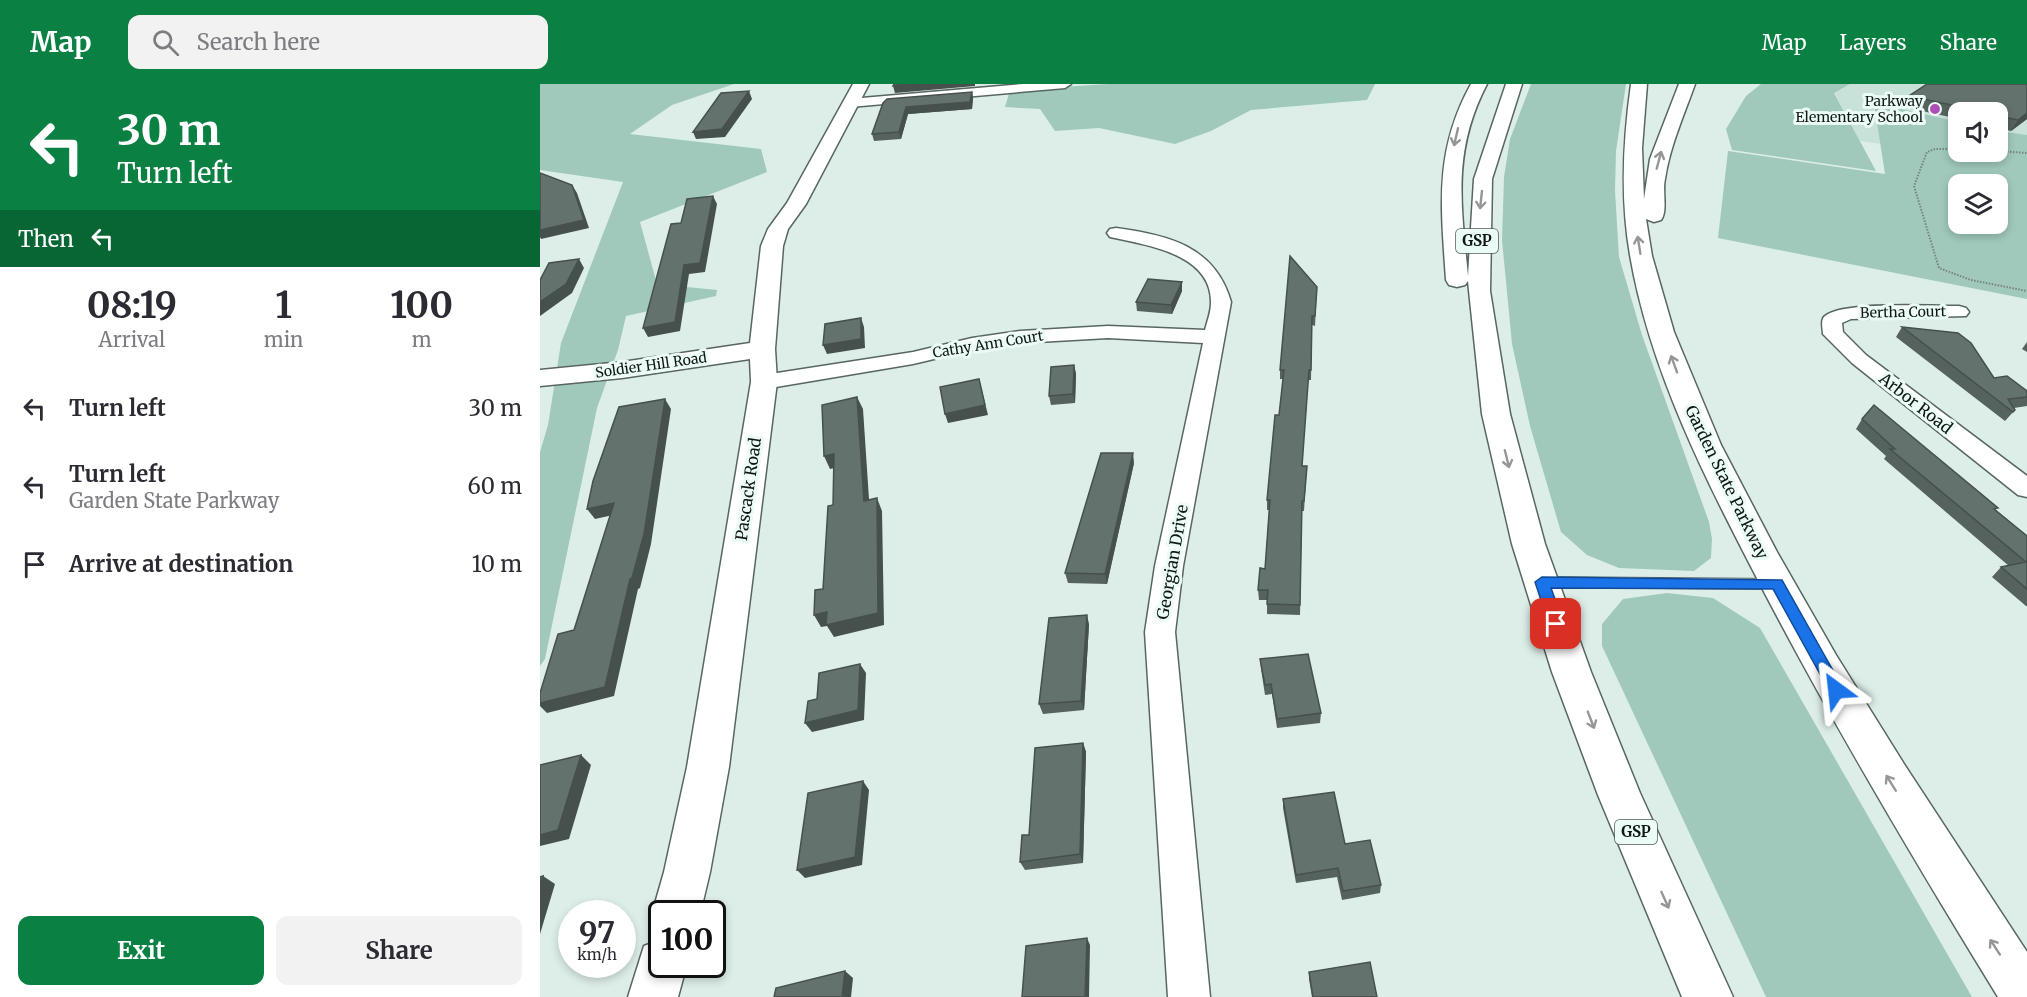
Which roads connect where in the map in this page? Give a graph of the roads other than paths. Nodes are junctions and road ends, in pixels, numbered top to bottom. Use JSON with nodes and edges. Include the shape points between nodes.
{"nodes":[{"id":1,"x":861,"y":84,"type":"edge"},
{"id":2,"x":1065,"y":84,"type":"edge"},
{"id":3,"x":1479,"y":84,"type":"edge"},
{"id":4,"x":1514,"y":84,"type":"edge"},
{"id":5,"x":1638,"y":84,"type":"edge"},
{"id":6,"x":1690,"y":88,"type":"edge"},
{"id":7,"x":850,"y":103,"type":"junction"},
{"id":8,"x":1116,"y":233,"type":"dead end"},
{"id":9,"x":1459,"y":304,"type":"dead end"},
{"id":10,"x":1959,"y":312,"type":"dead end"},
{"id":11,"x":1848,"y":313,"type":"joint"},
{"id":12,"x":1659,"y":322,"type":"junction"},
{"id":13,"x":1464,"y":326,"type":"dead end"},
{"id":14,"x":1215,"y":337,"type":"junction"},
{"id":15,"x":763,"y":366,"type":"junction"},
{"id":16,"x":540,"y":378,"type":"edge"},
{"id":17,"x":1494,"y":402,"type":"junction"},
{"id":18,"x":2027,"y":489,"type":"edge"},
{"id":19,"x":1542,"y":582,"type":"junction"},
{"id":20,"x":1777,"y":584,"type":"junction"},
{"id":21,"x":680,"y":900,"type":"edge"},
{"id":22,"x":658,"y":978,"type":"edge"},
{"id":23,"x":653,"y":997,"type":"edge"},
{"id":24,"x":1189,"y":997,"type":"edge"},
{"id":25,"x":1708,"y":997,"type":"edge"},
{"id":26,"x":2027,"y":997,"type":"edge"}],
"edges":[{"from":1,"to":7,"type":"main road","name":"Pascack Road"},
{"from":2,"to":7,"type":"street"},
{"from":3,"to":9,"type":"main road","one_way":true,"via":[[1463,114],[1453,151]]},
{"from":4,"to":17,"type":"main road","number":"GSP","one_way":true,"via":[[1488,157],[1478,225],[1481,319]]},
{"from":12,"to":5,"type":"main road","name":"Garden State Parkway","one_way":true,"via":[[1641,256],[1634,204],[1632,142]]},
{"from":12,"to":6,"type":"main road","one_way":true,"via":[[1653,190],[1663,144]]},
{"from":7,"to":15,"type":"main road","name":"Pascack Road","via":[[772,246]]},
{"from":8,"to":14,"type":"street","name":"Georgian Drive","via":[[1168,244],[1207,268],[1220,288]]},
{"from":10,"to":11,"type":"street","name":"Bertha Court"},
{"from":11,"to":18,"type":"street","name":"Arbor Road","via":[[1832,320],[1833,334],[1859,359]]},
{"from":20,"to":12,"type":"main road","name":"Garden State Parkway","one_way":true,"via":[[1690,407]]},
{"from":13,"to":17,"type":"main road"},
{"from":14,"to":15,"type":"street","name":"Cathy Ann Court","via":[[1108,332],[1020,337],[913,358]]},
{"from":14,"to":24,"type":"street","name":"Georgian Drive","via":[[1169,566],[1160,632]]},
{"from":15,"to":16,"type":"main road","name":"Soldier Hill Road","via":[[622,370]]},
{"from":15,"to":21,"type":"main road","name":"Pascack Road","via":[[708,767]]},
{"from":17,"to":19,"type":"main road","number":"GSP","one_way":true},
{"from":19,"to":20,"type":"lane"},
{"from":19,"to":25,"type":"main road","number":"GSP","one_way":true,"via":[[1608,765]]},
{"from":26,"to":20,"type":"main road","name":"Garden State Parkway","one_way":true,"via":[[1882,768]]},
{"from":22,"to":23,"type":"main road"}]}
